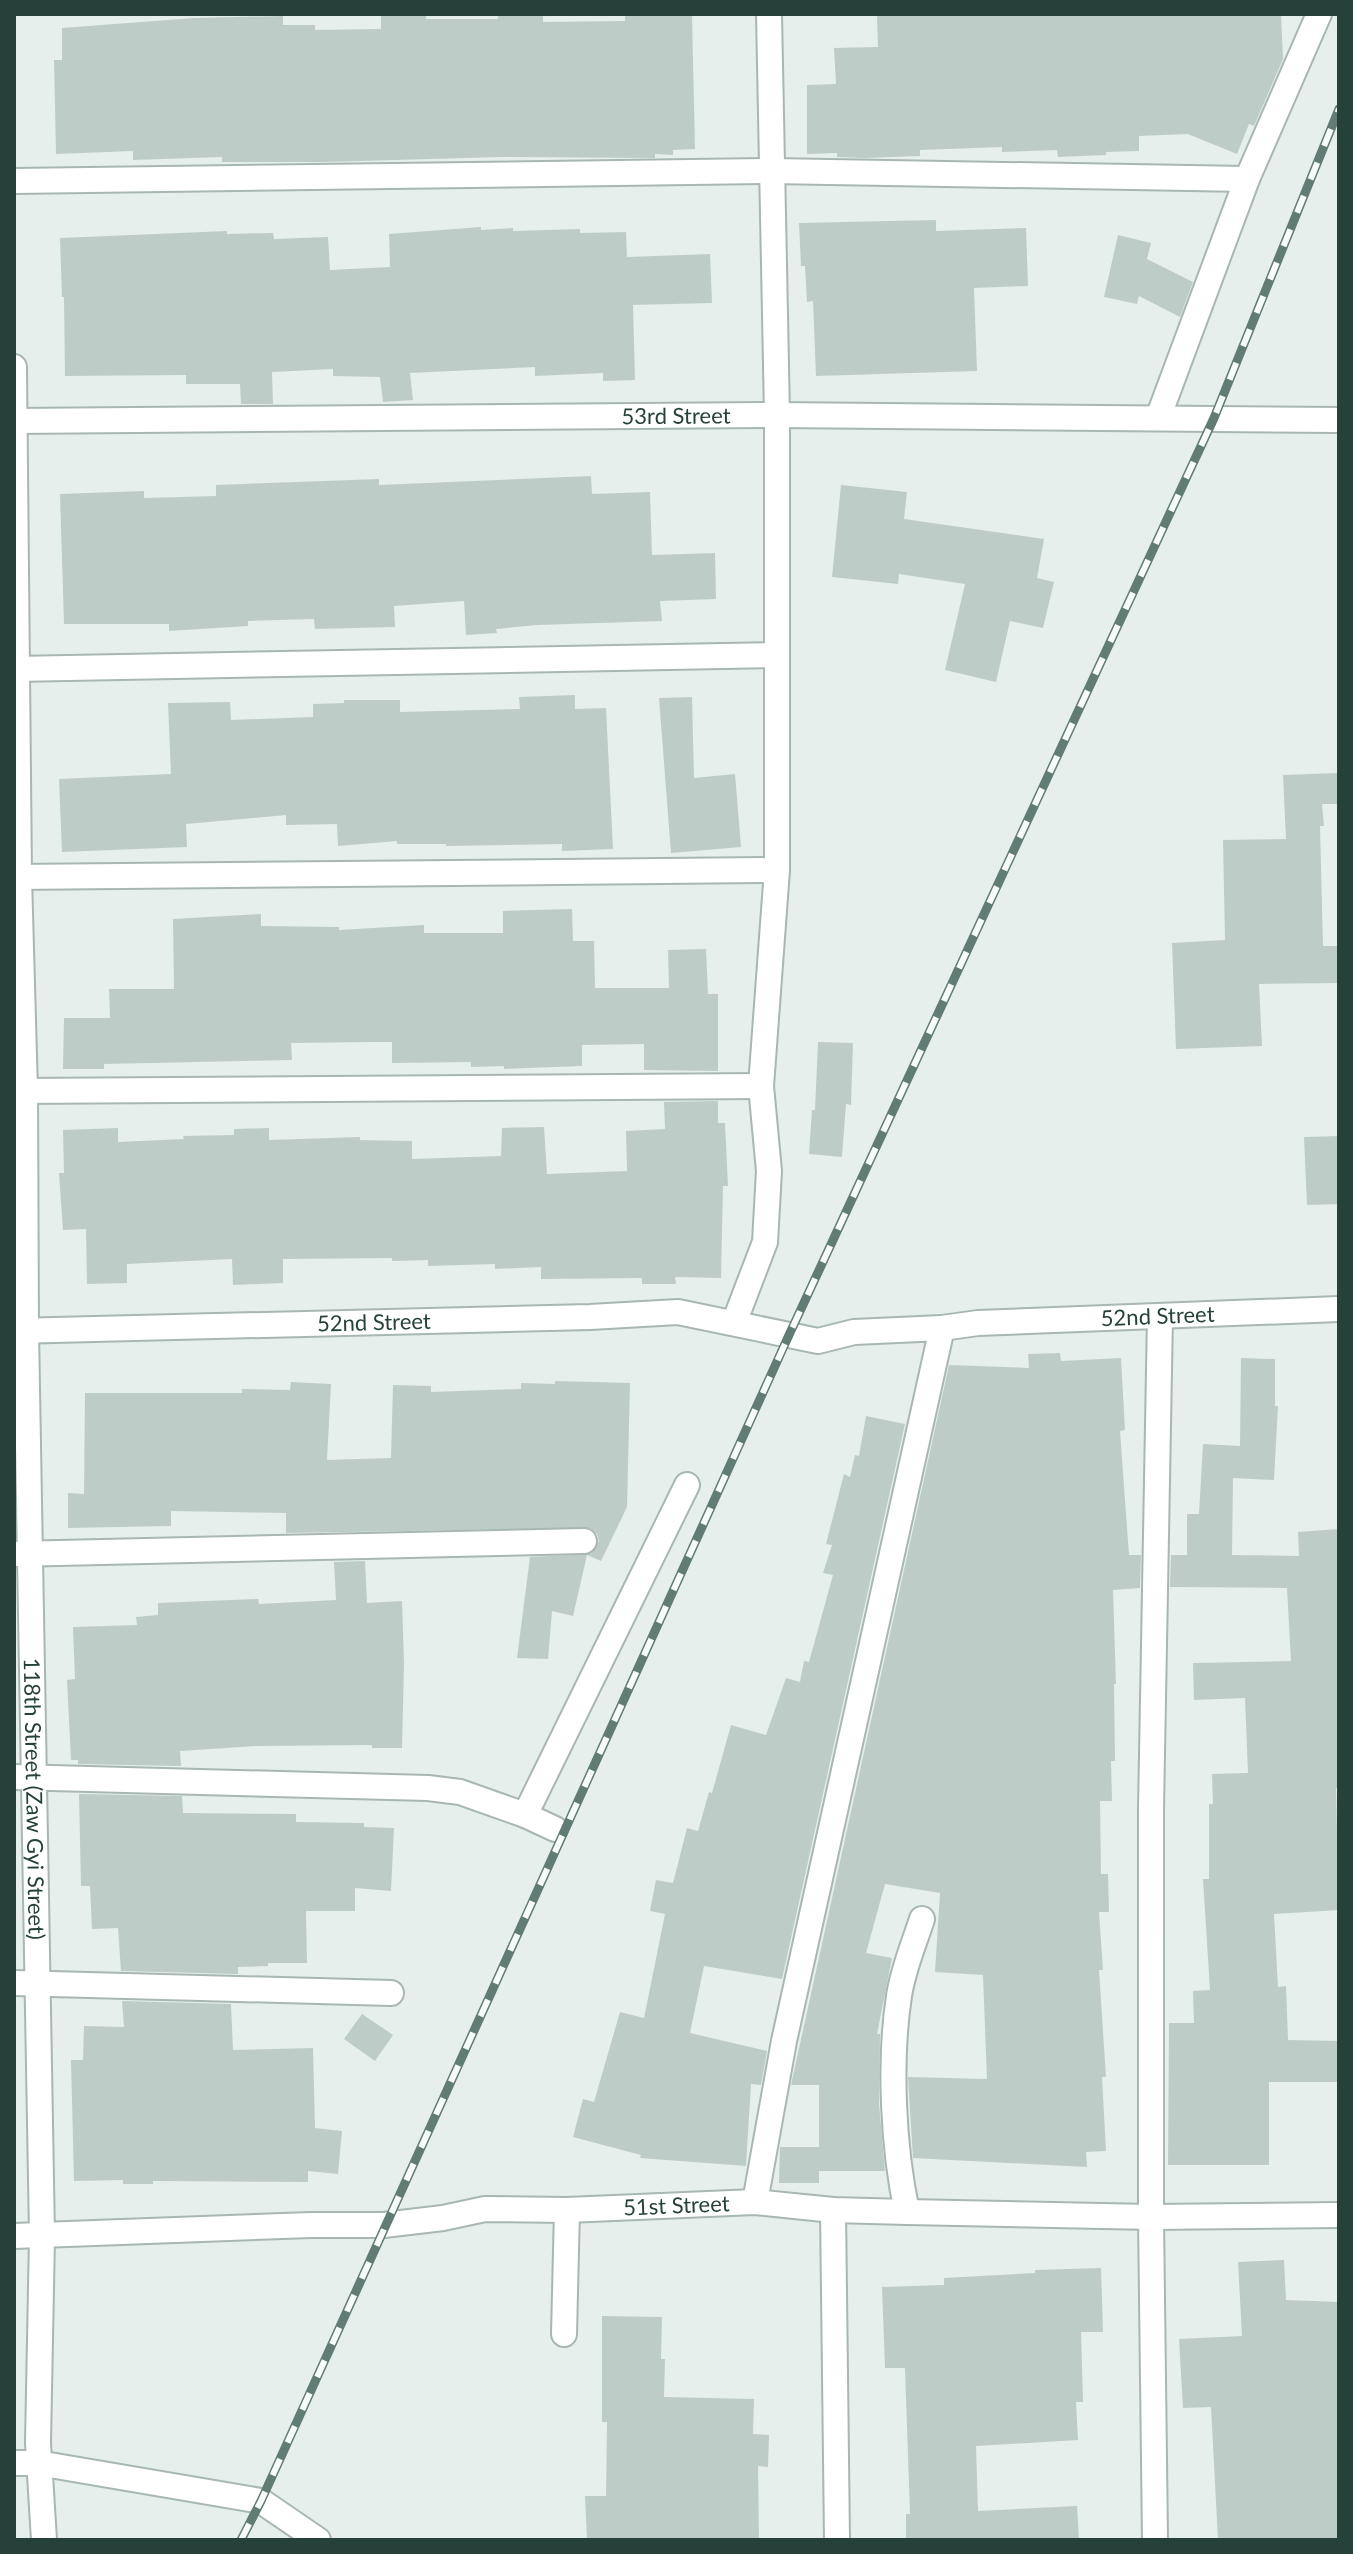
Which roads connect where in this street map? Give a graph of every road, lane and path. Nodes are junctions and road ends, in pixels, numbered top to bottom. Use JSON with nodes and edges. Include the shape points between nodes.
{"nodes":[{"id":1,"x":769,"y":14,"type":"edge"},
{"id":2,"x":1319,"y":14,"type":"edge"},
{"id":3,"x":771,"y":171,"type":"junction"},
{"id":4,"x":1247,"y":179,"type":"junction"},
{"id":5,"x":14,"y":181,"type":"edge"},
{"id":6,"x":14,"y":367,"type":"edge"},
{"id":7,"x":777,"y":415,"type":"junction"},
{"id":8,"x":1158,"y":418,"type":"junction"},
{"id":9,"x":1339,"y":420,"type":"edge"},
{"id":10,"x":14,"y":421,"type":"edge"},
{"id":11,"x":776,"y":655,"type":"junction"},
{"id":12,"x":16,"y":669,"type":"edge"},
{"id":13,"x":777,"y":870,"type":"junction"},
{"id":14,"x":16,"y":877,"type":"edge"},
{"id":15,"x":761,"y":1086,"type":"junction"},
{"id":16,"x":20,"y":1091,"type":"edge"},
{"id":17,"x":1339,"y":1309,"type":"edge"},
{"id":18,"x":1160,"y":1316,"type":"junction"},
{"id":19,"x":734,"y":1323,"type":"junction"},
{"id":20,"x":942,"y":1328,"type":"junction"},
{"id":21,"x":20,"y":1331,"type":"edge"},
{"id":22,"x":687,"y":1485,"type":"dead end"},
{"id":23,"x":584,"y":1541,"type":"dead end"},
{"id":24,"x":23,"y":1554,"type":"edge"},
{"id":25,"x":25,"y":1777,"type":"edge"},
{"id":26,"x":525,"y":1815,"type":"junction"},
{"id":27,"x":555,"y":1829,"type":"dead end"},
{"id":28,"x":922,"y":1919,"type":"dead end"},
{"id":29,"x":39,"y":1982,"type":"junction"},
{"id":30,"x":14,"y":1983,"type":"edge"},
{"id":31,"x":391,"y":1993,"type":"dead end"},
{"id":32,"x":755,"y":2202,"type":"junction"},
{"id":33,"x":567,"y":2210,"type":"junction"},
{"id":34,"x":833,"y":2210,"type":"junction"},
{"id":35,"x":907,"y":2212,"type":"junction"},
{"id":36,"x":1339,"y":2215,"type":"edge"},
{"id":37,"x":1151,"y":2217,"type":"junction"},
{"id":38,"x":14,"y":2236,"type":"edge"},
{"id":39,"x":42,"y":2236,"type":"junction"},
{"id":40,"x":564,"y":2334,"type":"dead end"},
{"id":41,"x":26,"y":2463,"type":"edge"},
{"id":42,"x":44,"y":2540,"type":"edge"},
{"id":43,"x":318,"y":2540,"type":"edge"},
{"id":44,"x":837,"y":2540,"type":"edge"},
{"id":45,"x":1155,"y":2540,"type":"edge"}],
"edges":[{"from":1,"to":3,"type":"street"},
{"from":2,"to":4,"type":"street"},
{"from":3,"to":4,"type":"street"},
{"from":3,"to":5,"type":"street"},
{"from":3,"to":7,"type":"street"},
{"from":4,"to":8,"type":"street"},
{"from":6,"to":10,"type":"street","name":"118th Street (Zaw Gyi Street)"},
{"from":7,"to":8,"type":"street","name":"53rd Street"},
{"from":7,"to":10,"type":"street","name":"53rd Street"},
{"from":7,"to":11,"type":"street"},
{"from":8,"to":9,"type":"street","name":"53rd Street"},
{"from":10,"to":12,"type":"street","name":"118th Street (Zaw Gyi Street)"},
{"from":11,"to":12,"type":"street"},
{"from":11,"to":13,"type":"street"},
{"from":12,"to":14,"type":"street","name":"118th Street (Zaw Gyi Street)"},
{"from":13,"to":14,"type":"street"},
{"from":13,"to":15,"type":"street"},
{"from":14,"to":16,"type":"street","name":"118th Street (Zaw Gyi Street)"},
{"from":15,"to":16,"type":"street"},
{"from":15,"to":19,"type":"street","via":[[769,1171],[765,1242]]},
{"from":16,"to":21,"type":"street","name":"118th Street (Zaw Gyi Street)"},
{"from":17,"to":18,"type":"street","name":"52nd Street"},
{"from":18,"to":20,"type":"street","name":"52nd Street"},
{"from":18,"to":37,"type":"street","via":[[1151,1809]]},
{"from":19,"to":20,"type":"street","name":"52nd Street","via":[[818,1341],[854,1332]]},
{"from":19,"to":21,"type":"street","name":"52nd Street","via":[[678,1312]]},
{"from":20,"to":32,"type":"street","via":[[784,2041]]},
{"from":21,"to":24,"type":"street","name":"118th Street (Zaw Gyi Street)"},
{"from":22,"to":26,"type":"street"},
{"from":23,"to":24,"type":"street"},
{"from":24,"to":25,"type":"street","name":"118th Street (Zaw Gyi Street)"},
{"from":25,"to":26,"type":"street","via":[[428,1788],[460,1792]]},
{"from":25,"to":29,"type":"street","name":"118th Street (Zaw Gyi Street)"},
{"from":26,"to":27,"type":"street"},
{"from":28,"to":35,"type":"street","via":[[899,1996],[894,2048],[898,2172]]},
{"from":29,"to":30,"type":"street"},
{"from":29,"to":31,"type":"street"},
{"from":29,"to":39,"type":"street","name":"118th Street (Zaw Gyi Street)"},
{"from":32,"to":33,"type":"street","name":"51st Street"},
{"from":32,"to":34,"type":"street","name":"51st Street"},
{"from":33,"to":39,"type":"street","name":"51st Street","via":[[485,2209],[384,2225]]},
{"from":33,"to":40,"type":"street"},
{"from":34,"to":35,"type":"street","name":"51st Street"},
{"from":34,"to":44,"type":"street"},
{"from":35,"to":37,"type":"street","name":"51st Street"},
{"from":36,"to":37,"type":"street","name":"51st Street"},
{"from":37,"to":45,"type":"street"},
{"from":38,"to":39,"type":"street","name":"51st Street"},
{"from":39,"to":41,"type":"street","name":"118th Street (Zaw Gyi Street)"},
{"from":41,"to":42,"type":"street","name":"118th Street (Zaw Gyi Street)"},
{"from":41,"to":43,"type":"street","via":[[261,2501]]}]}
